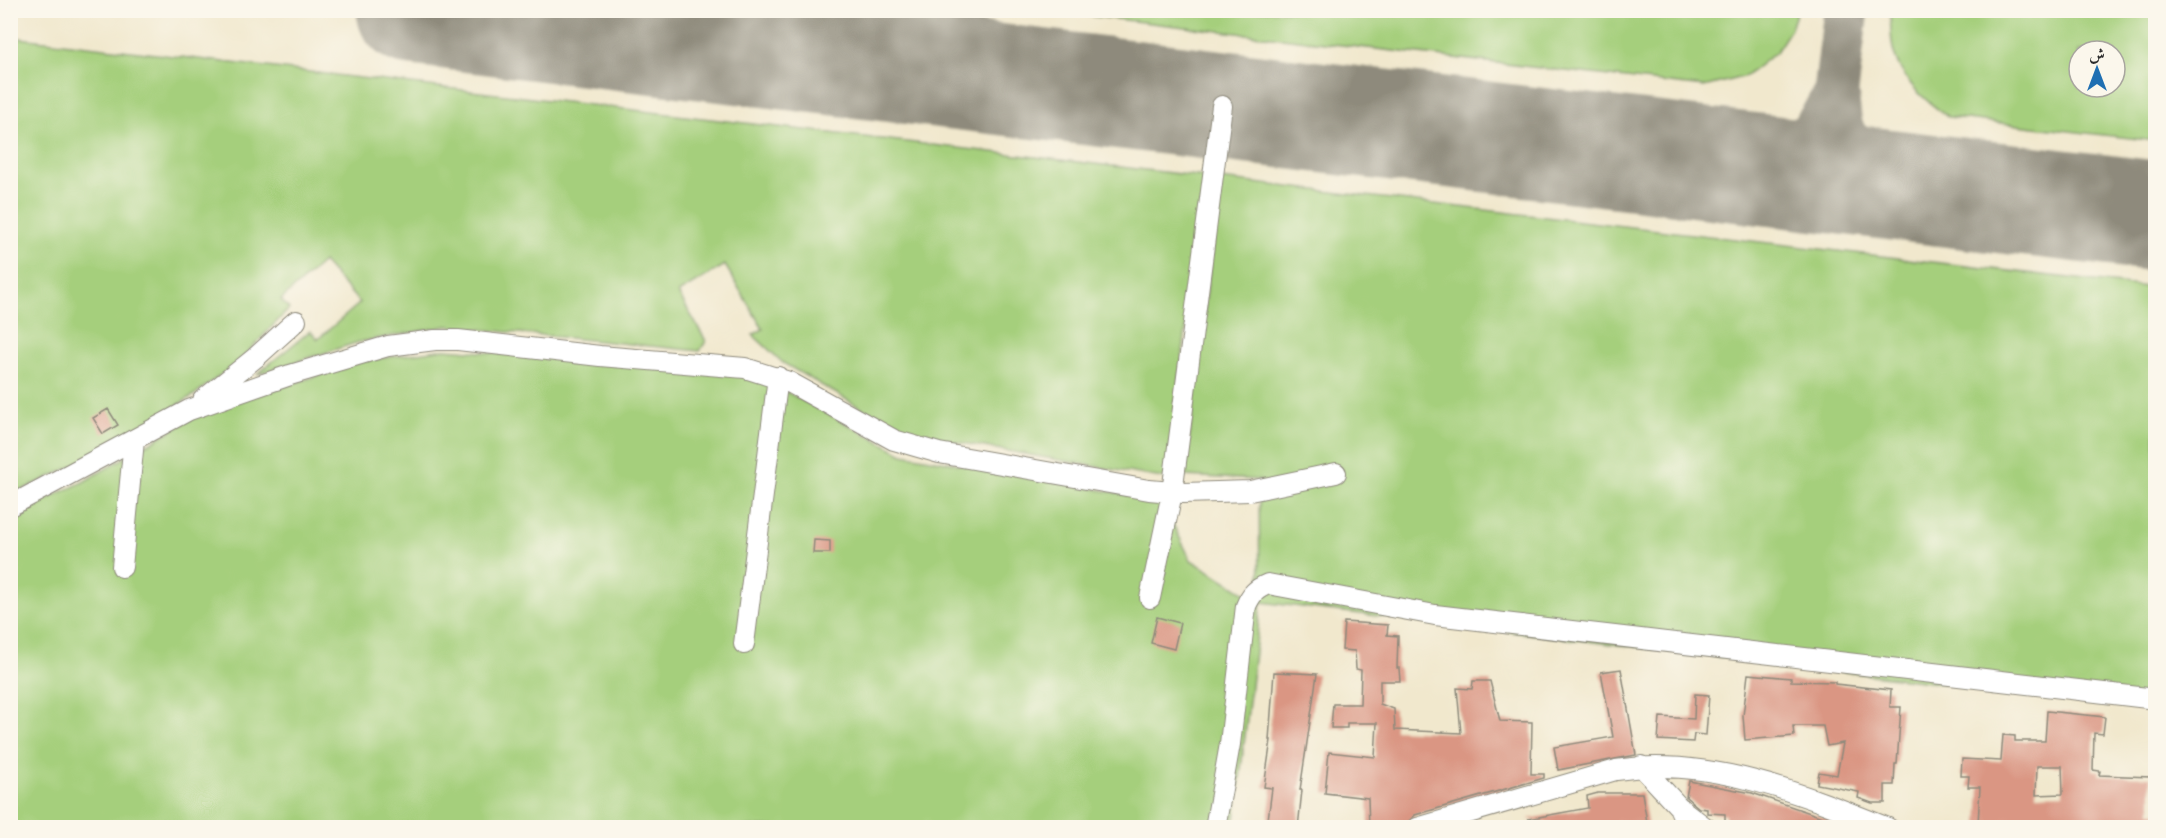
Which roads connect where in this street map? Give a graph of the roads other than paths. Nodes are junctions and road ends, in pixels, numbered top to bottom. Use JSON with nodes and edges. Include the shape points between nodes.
{"nodes":[{"id":1,"x":1221,"y":106,"type":"dead end"},
{"id":2,"x":296,"y":321,"type":"dead end"},
{"id":3,"x":778,"y":377,"type":"junction"},
{"id":4,"x":189,"y":410,"type":"junction"},
{"id":5,"x":134,"y":440,"type":"junction"},
{"id":6,"x":1336,"y":473,"type":"dead end"},
{"id":7,"x":1172,"y":493,"type":"junction"},
{"id":8,"x":10,"y":506,"type":"edge"},
{"id":9,"x":122,"y":567,"type":"dead end"},
{"id":10,"x":1150,"y":598,"type":"dead end"},
{"id":11,"x":744,"y":644,"type":"dead end"},
{"id":12,"x":2156,"y":699,"type":"edge"},
{"id":13,"x":1641,"y":766,"type":"junction"},
{"id":14,"x":1679,"y":807,"type":"junction"},
{"id":15,"x":1449,"y":823,"type":"edge"},
{"id":16,"x":1215,"y":828,"type":"edge"},
{"id":17,"x":1417,"y":828,"type":"edge"},
{"id":18,"x":1688,"y":828,"type":"edge"},
{"id":19,"x":1706,"y":828,"type":"edge"},
{"id":20,"x":1888,"y":828,"type":"edge"}],
"edges":[{"from":1,"to":7,"type":"street"},
{"from":2,"to":4,"type":"street"},
{"from":3,"to":4,"type":"street","via":[[727,365],[435,340],[388,346]]},
{"from":3,"to":7,"type":"street","via":[[880,433],[916,448]]},
{"from":3,"to":11,"type":"street"},
{"from":4,"to":5,"type":"street"},
{"from":5,"to":8,"type":"street"},
{"from":5,"to":9,"type":"street"},
{"from":6,"to":7,"type":"street","via":[[1250,491]]},
{"from":7,"to":10,"type":"street"},
{"from":12,"to":16,"type":"street","via":[[1435,615],[1268,584],[1258,588],[1246,606],[1230,744]]},
{"from":13,"to":14,"type":"street"},
{"from":13,"to":15,"type":"street","via":[[1616,770]]},
{"from":13,"to":20,"type":"street","via":[[1689,767],[1724,773],[1821,801]]},
{"from":14,"to":18,"type":"street"},
{"from":14,"to":19,"type":"street"},
{"from":15,"to":17,"type":"street"}]}
